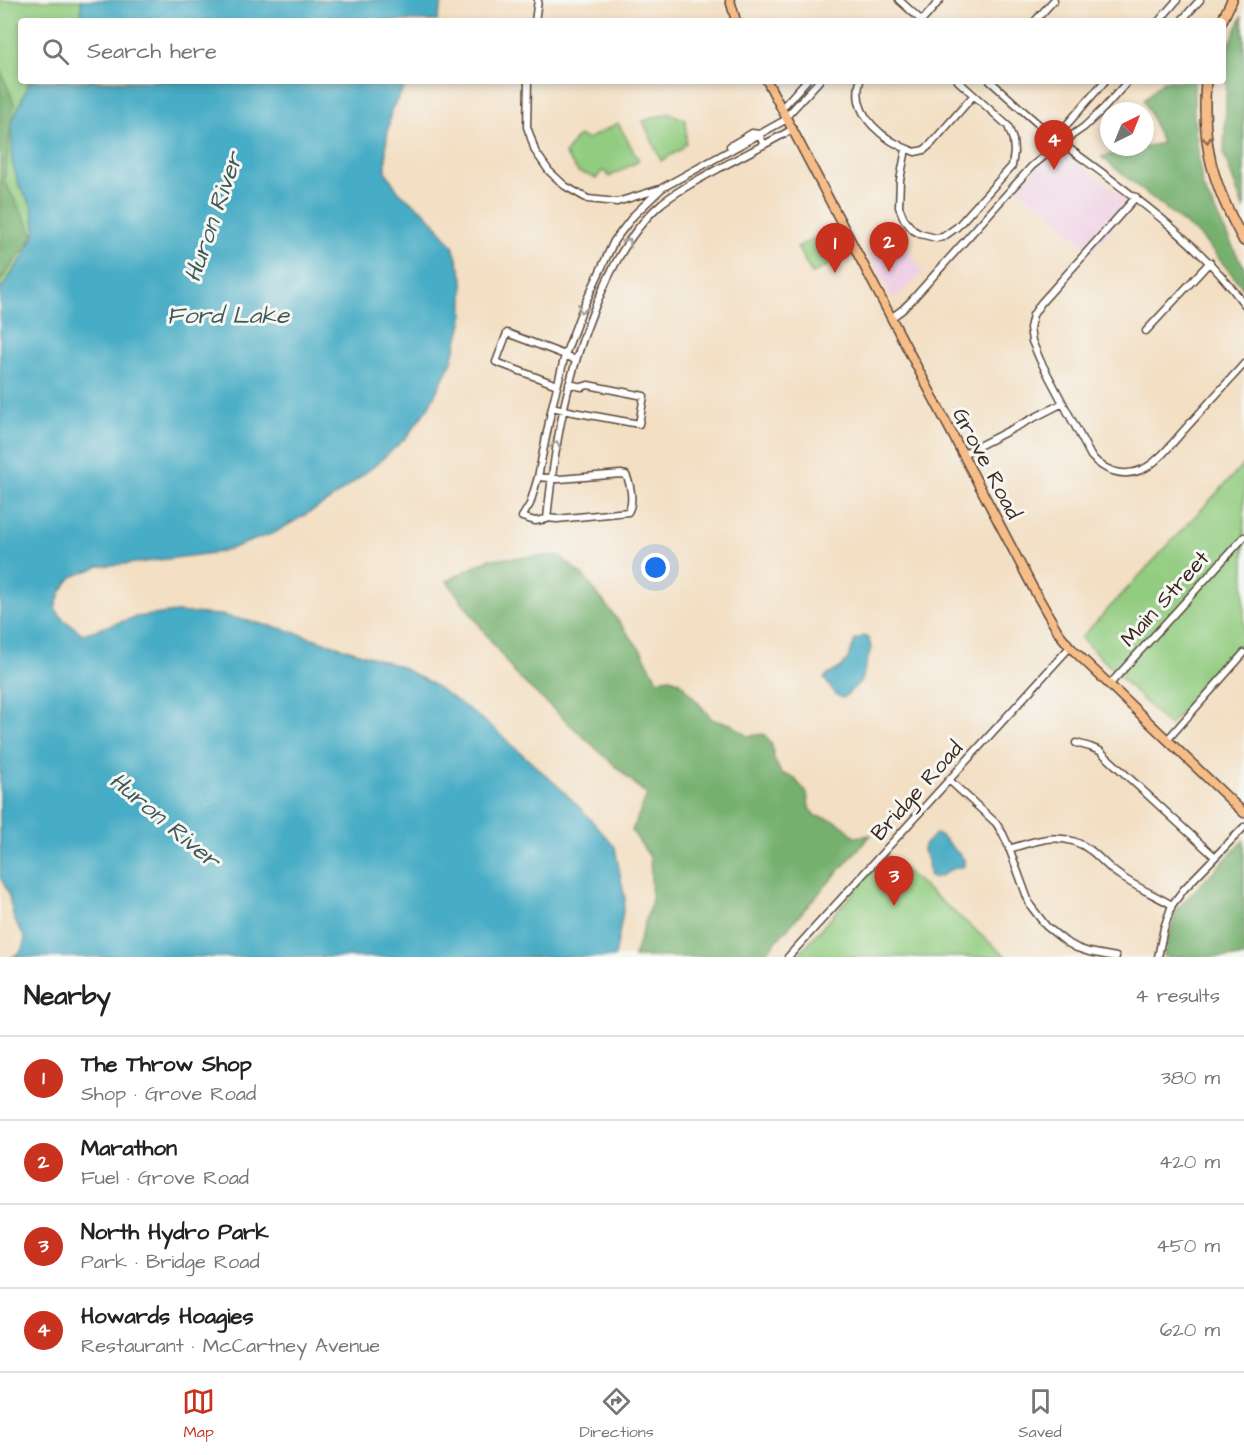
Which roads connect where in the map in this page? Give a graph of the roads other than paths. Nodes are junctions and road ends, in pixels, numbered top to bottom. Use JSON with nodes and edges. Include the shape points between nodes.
{"nodes":[{"id":1,"x":538,"y":0,"type":"edge"},
{"id":2,"x":730,"y":0,"type":"edge"},
{"id":3,"x":898,"y":0,"type":"edge"},
{"id":4,"x":940,"y":0,"type":"edge"},
{"id":5,"x":1054,"y":0,"type":"edge"},
{"id":6,"x":1177,"y":0,"type":"edge"},
{"id":7,"x":1200,"y":0,"type":"edge"},
{"id":8,"x":1232,"y":0,"type":"edge"},
{"id":9,"x":535,"y":18,"type":"edge"},
{"id":10,"x":735,"y":18,"type":"edge"},
{"id":11,"x":919,"y":18,"type":"edge"},
{"id":12,"x":925,"y":18,"type":"edge"},
{"id":13,"x":1038,"y":18,"type":"edge"},
{"id":14,"x":1162,"y":18,"type":"edge"},
{"id":15,"x":1184,"y":18,"type":"edge"},
{"id":16,"x":1223,"y":18,"type":"edge"},
{"id":17,"x":528,"y":84,"type":"edge"},
{"id":18,"x":769,"y":84,"type":"edge"},
{"id":19,"x":803,"y":84,"type":"edge"},
{"id":20,"x":816,"y":84,"type":"edge"},
{"id":21,"x":859,"y":84,"type":"edge"},
{"id":22,"x":961,"y":84,"type":"edge"},
{"id":23,"x":993,"y":84,"type":"edge"},
{"id":24,"x":1102,"y":84,"type":"edge"},
{"id":25,"x":1125,"y":84,"type":"edge"},
{"id":26,"x":1206,"y":84,"type":"edge"},
{"id":27,"x":973,"y":96,"type":"junction"},
{"id":28,"x":782,"y":108,"type":"junction"},
{"id":29,"x":787,"y":118,"type":"junction"},
{"id":30,"x":793,"y":129,"type":"junction"},
{"id":31,"x":759,"y":134,"type":"junction"},
{"id":32,"x":1055,"y":138,"type":"junction"},
{"id":33,"x":1061,"y":143,"type":"junction"},
{"id":34,"x":764,"y":145,"type":"junction"},
{"id":35,"x":906,"y":149,"type":"junction"},
{"id":36,"x":723,"y":154,"type":"junction"},
{"id":37,"x":712,"y":160,"type":"junction"},
{"id":38,"x":728,"y":163,"type":"junction"},
{"id":39,"x":681,"y":177,"type":"junction"},
{"id":40,"x":687,"y":185,"type":"junction"},
{"id":41,"x":662,"y":188,"type":"junction"},
{"id":42,"x":1136,"y":197,"type":"junction"},
{"id":43,"x":634,"y":215,"type":"junction"},
{"id":44,"x":644,"y":221,"type":"junction"},
{"id":45,"x":1244,"y":241,"type":"edge"},
{"id":46,"x":1210,"y":262,"type":"junction"},
{"id":47,"x":600,"y":269,"type":"junction"},
{"id":48,"x":609,"y":274,"type":"junction"},
{"id":49,"x":1244,"y":304,"type":"edge"},
{"id":50,"x":891,"y":318,"type":"junction"},
{"id":51,"x":1146,"y":331,"type":"dead end"},
{"id":52,"x":565,"y":355,"type":"junction"},
{"id":53,"x":575,"y":360,"type":"junction"},
{"id":54,"x":1244,"y":364,"type":"edge"},
{"id":55,"x":569,"y":384,"type":"junction"},
{"id":56,"x":557,"y":385,"type":"junction"},
{"id":57,"x":1063,"y":403,"type":"junction"},
{"id":58,"x":552,"y":407,"type":"junction"},
{"id":59,"x":563,"y":410,"type":"junction"},
{"id":60,"x":963,"y":454,"type":"junction"},
{"id":61,"x":538,"y":477,"type":"junction"},
{"id":62,"x":551,"y":479,"type":"junction"},
{"id":63,"x":547,"y":518,"type":"junction"},
{"id":64,"x":1244,"y":537,"type":"edge"},
{"id":65,"x":1070,"y":647,"type":"junction"},
{"id":66,"x":1244,"y":653,"type":"edge"},
{"id":67,"x":1110,"y":684,"type":"junction"},
{"id":68,"x":1168,"y":740,"type":"junction"},
{"id":69,"x":1076,"y":743,"type":"dead end"},
{"id":70,"x":949,"y":780,"type":"junction"},
{"id":71,"x":1244,"y":813,"type":"edge"},
{"id":72,"x":1244,"y":827,"type":"edge"},
{"id":73,"x":1009,"y":849,"type":"junction"},
{"id":74,"x":1215,"y":857,"type":"junction"},
{"id":75,"x":1172,"y":905,"type":"junction"},
{"id":76,"x":789,"y":957,"type":"edge"},
{"id":77,"x":1116,"y":957,"type":"edge"},
{"id":78,"x":1158,"y":957,"type":"edge"}],
"edges":[{"from":1,"to":9,"type":"street"},
{"from":2,"to":10,"type":"main road"},
{"from":3,"to":11,"type":"street"},
{"from":4,"to":12,"type":"street"},
{"from":5,"to":13,"type":"street"},
{"from":6,"to":14,"type":"street"},
{"from":7,"to":15,"type":"street"},
{"from":8,"to":16,"type":"highway"},
{"from":17,"to":41,"type":"street","via":[[527,127],[535,151],[565,186],[588,199],[617,202]]},
{"from":18,"to":28,"type":"main road","name":"Grove Road"},
{"from":19,"to":28,"type":"street"},
{"from":20,"to":29,"type":"street"},
{"from":21,"to":35,"type":"street","via":[[859,99],[868,120],[885,137]]},
{"from":22,"to":27,"type":"street"},
{"from":23,"to":32,"type":"street"},
{"from":24,"to":32,"type":"street"},
{"from":25,"to":33,"type":"street","via":[[1084,127]]},
{"from":26,"to":45,"type":"highway","one_way":true,"via":[[1205,133],[1211,163],[1230,216]]},
{"from":27,"to":35,"type":"street","via":[[924,150],[916,153]]},
{"from":27,"to":35,"type":"street","via":[[1008,126],[1013,140],[1012,166],[957,227],[943,237],[920,234],[904,219],[899,207]]},
{"from":28,"to":29,"type":"main road","name":"Grove Road"},
{"from":29,"to":30,"type":"main road","name":"Grove Road"},
{"from":29,"to":31,"type":"street"},
{"from":30,"to":34,"type":"street"},
{"from":30,"to":50,"type":"main road","name":"Grove Road"},
{"from":31,"to":34,"type":"street"},
{"from":31,"to":36,"type":"street"},
{"from":31,"to":37,"type":"street","via":[[752,133]]},
{"from":32,"to":33,"type":"street"},
{"from":33,"to":42,"type":"street"},
{"from":33,"to":50,"type":"street","via":[[1032,166],[912,300]]},
{"from":34,"to":38,"type":"street"},
{"from":36,"to":37,"type":"street"},
{"from":36,"to":38,"type":"street"},
{"from":37,"to":39,"type":"street"},
{"from":38,"to":40,"type":"street"},
{"from":39,"to":40,"type":"street"},
{"from":39,"to":41,"type":"street"},
{"from":40,"to":44,"type":"street"},
{"from":41,"to":43,"type":"street"},
{"from":42,"to":46,"type":"street"},
{"from":42,"to":57,"type":"street","via":[[1033,315],[1032,341]]},
{"from":43,"to":44,"type":"street"},
{"from":43,"to":47,"type":"street","via":[[614,241]]},
{"from":48,"to":44,"type":"street","one_way":true},
{"from":46,"to":49,"type":"street"},
{"from":46,"to":51,"type":"street"},
{"from":47,"to":48,"type":"street"},
{"from":47,"to":52,"type":"street","one_way":true},
{"from":48,"to":53,"type":"street"},
{"from":50,"to":60,"type":"main road","name":"Grove Road"},
{"from":52,"to":53,"type":"street"},
{"from":52,"to":56,"type":"street"},
{"from":52,"to":56,"type":"street","via":[[507,333],[496,362]]},
{"from":53,"to":55,"type":"street"},
{"from":54,"to":57,"type":"street","via":[[1149,466],[1132,473],[1099,465]]},
{"from":55,"to":59,"type":"street"},
{"from":55,"to":59,"type":"street","via":[[644,396],[639,424]]},
{"from":56,"to":58,"type":"street"},
{"from":57,"to":60,"type":"street"},
{"from":58,"to":59,"type":"street"},
{"from":58,"to":61,"type":"street"},
{"from":62,"to":59,"type":"street","one_way":true},
{"from":60,"to":65,"type":"main road","name":"Grove Road","via":[[1033,588]]},
{"from":61,"to":62,"type":"street"},
{"from":61,"to":63,"type":"street","via":[[522,517],[536,521]]},
{"from":62,"to":63,"type":"street"},
{"from":62,"to":63,"type":"street","via":[[626,475],[631,507],[624,514]]},
{"from":64,"to":67,"type":"street","name":"Main Street"},
{"from":65,"to":67,"type":"main road","name":"Grove Road"},
{"from":65,"to":70,"type":"street","name":"Bridge Road"},
{"from":66,"to":68,"type":"street"},
{"from":67,"to":68,"type":"main road","name":"Grove Road"},
{"from":68,"to":71,"type":"main road","name":"Grove Road"},
{"from":69,"to":74,"type":"street","via":[[1101,751]]},
{"from":70,"to":73,"type":"street","via":[[996,823]]},
{"from":70,"to":76,"type":"street","name":"Bridge Road"},
{"from":72,"to":74,"type":"street"},
{"from":73,"to":75,"type":"street","via":[[1042,838],[1081,844],[1119,875]]},
{"from":73,"to":77,"type":"street","via":[[1030,905],[1046,926],[1077,948]]},
{"from":74,"to":75,"type":"street"},
{"from":75,"to":78,"type":"street"}]}
